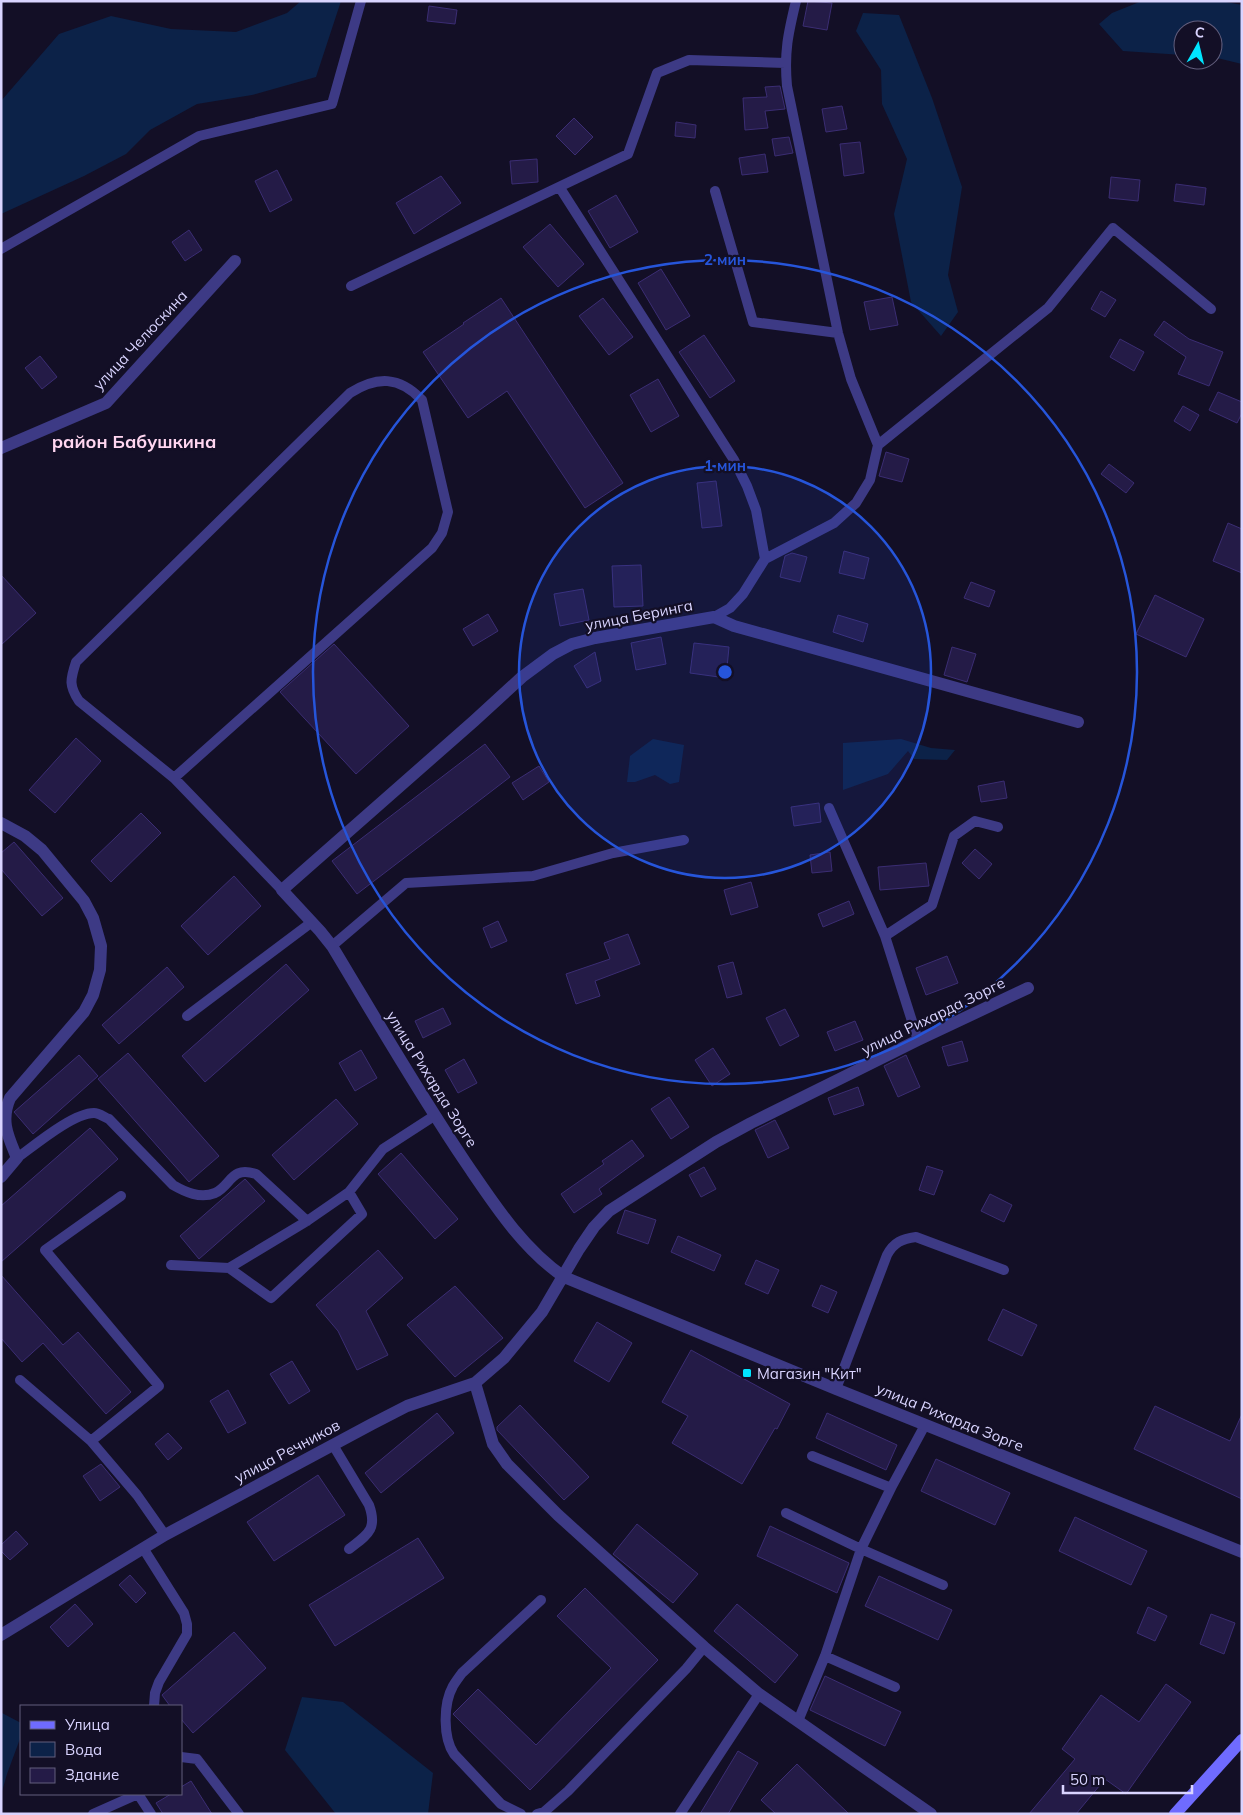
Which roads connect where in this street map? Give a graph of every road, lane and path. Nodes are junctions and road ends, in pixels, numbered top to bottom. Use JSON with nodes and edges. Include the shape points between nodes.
{"nodes":[{"id":1,"x":361,"y":1,"type":"edge"},
{"id":2,"x":796,"y":1,"type":"edge"},
{"id":3,"x":785,"y":63,"type":"junction"},
{"id":4,"x":560,"y":188,"type":"junction"},
{"id":5,"x":715,"y":191,"type":"dead end"},
{"id":6,"x":1,"y":248,"type":"edge"},
{"id":7,"x":236,"y":261,"type":"dead end"},
{"id":8,"x":351,"y":286,"type":"dead end"},
{"id":9,"x":1211,"y":309,"type":"dead end"},
{"id":10,"x":838,"y":332,"type":"junction"},
{"id":11,"x":878,"y":445,"type":"junction"},
{"id":12,"x":1,"y":448,"type":"edge"},
{"id":13,"x":765,"y":559,"type":"junction"},
{"id":14,"x":714,"y":617,"type":"junction"},
{"id":15,"x":1078,"y":722,"type":"dead end"},
{"id":16,"x":174,"y":778,"type":"junction"},
{"id":17,"x":829,"y":808,"type":"dead end"},
{"id":18,"x":1,"y":823,"type":"edge"},
{"id":19,"x":998,"y":827,"type":"dead end"},
{"id":20,"x":684,"y":840,"type":"dead end"},
{"id":21,"x":282,"y":890,"type":"junction"},
{"id":22,"x":312,"y":922,"type":"junction"},
{"id":23,"x":885,"y":936,"type":"junction"},
{"id":24,"x":332,"y":946,"type":"junction"},
{"id":25,"x":1028,"y":988,"type":"dead end"},
{"id":26,"x":187,"y":1016,"type":"dead end"},
{"id":27,"x":918,"y":1040,"type":"junction"},
{"id":28,"x":434,"y":1116,"type":"junction"},
{"id":29,"x":17,"y":1158,"type":"junction"},
{"id":30,"x":1,"y":1177,"type":"edge"},
{"id":31,"x":349,"y":1192,"type":"junction"},
{"id":32,"x":121,"y":1196,"type":"dead end"},
{"id":33,"x":307,"y":1221,"type":"junction"},
{"id":34,"x":171,"y":1265,"type":"dead end"},
{"id":35,"x":229,"y":1268,"type":"junction"},
{"id":36,"x":1004,"y":1270,"type":"dead end"},
{"id":37,"x":564,"y":1277,"type":"junction"},
{"id":38,"x":20,"y":1380,"type":"dead end"},
{"id":39,"x":475,"y":1383,"type":"junction"},
{"id":40,"x":836,"y":1389,"type":"junction"},
{"id":41,"x":926,"y":1425,"type":"junction"},
{"id":42,"x":90,"y":1440,"type":"junction"},
{"id":43,"x":333,"y":1445,"type":"junction"},
{"id":44,"x":812,"y":1456,"type":"dead end"},
{"id":45,"x":891,"y":1488,"type":"junction"},
{"id":46,"x":786,"y":1512,"type":"dead end"},
{"id":47,"x":165,"y":1535,"type":"junction"},
{"id":48,"x":144,"y":1548,"type":"junction"},
{"id":49,"x":349,"y":1549,"type":"dead end"},
{"id":50,"x":861,"y":1549,"type":"junction"},
{"id":51,"x":1242,"y":1552,"type":"edge"},
{"id":52,"x":943,"y":1585,"type":"dead end"},
{"id":53,"x":541,"y":1600,"type":"dead end"},
{"id":54,"x":1,"y":1635,"type":"edge"},
{"id":55,"x":704,"y":1648,"type":"junction"},
{"id":56,"x":825,"y":1656,"type":"junction"},
{"id":57,"x":896,"y":1687,"type":"dead end"},
{"id":58,"x":759,"y":1694,"type":"junction"},
{"id":59,"x":154,"y":1705,"type":"edge"},
{"id":60,"x":798,"y":1721,"type":"junction"},
{"id":61,"x":1242,"y":1740,"type":"edge"},
{"id":62,"x":182,"y":1757,"type":"edge"},
{"id":63,"x":136,"y":1795,"type":"edge"},
{"id":64,"x":139,"y":1795,"type":"edge"},
{"id":65,"x":93,"y":1814,"type":"edge"},
{"id":66,"x":151,"y":1814,"type":"edge"},
{"id":67,"x":239,"y":1814,"type":"edge"},
{"id":68,"x":521,"y":1814,"type":"edge"},
{"id":69,"x":536,"y":1814,"type":"edge"},
{"id":70,"x":680,"y":1814,"type":"edge"},
{"id":71,"x":931,"y":1814,"type":"edge"},
{"id":72,"x":1175,"y":1814,"type":"edge"}],
"edges":[{"from":1,"to":6,"type":"lane","via":[[332,104],[199,136]]},
{"from":2,"to":3,"type":"lane","via":[[786,41]]},
{"from":3,"to":4,"type":"lane","via":[[689,60],[657,73],[628,154]]},
{"from":3,"to":10,"type":"lane"},
{"from":4,"to":8,"type":"lane"},
{"from":4,"to":13,"type":"lane","via":[[734,460],[756,510]]},
{"from":5,"to":10,"type":"lane","via":[[753,322]]},
{"from":7,"to":12,"type":"street","name":"улица Челюскина","via":[[106,403]]},
{"from":9,"to":11,"type":"lane","via":[[1113,228],[1048,308]]},
{"from":10,"to":11,"type":"lane","via":[[851,379]]},
{"from":11,"to":13,"type":"lane","via":[[870,480],[856,503],[834,522]]},
{"from":13,"to":14,"type":"lane","via":[[743,594],[730,608]]},
{"from":14,"to":15,"type":"street","name":"улица Беринга","via":[[734,626]]},
{"from":14,"to":21,"type":"street","name":"улица Беринга","via":[[595,638],[572,644],[553,654],[522,677]]},
{"from":16,"to":16,"type":"lane","via":[[80,701],[71,689],[76,662],[350,393],[364,384],[382,381],[412,390],[422,400],[448,512],[442,533],[432,548]]},
{"from":16,"to":21,"type":"lane"},
{"from":17,"to":23,"type":"lane"},
{"from":18,"to":29,"type":"street","via":[[42,850],[84,901],[101,946],[100,970],[93,996],[84,1012],[4,1108],[5,1131]]},
{"from":19,"to":23,"type":"lane","via":[[976,821],[954,836],[932,905]]},
{"from":20,"to":24,"type":"lane","via":[[613,853],[533,876],[406,883]]},
{"from":21,"to":22,"type":"street","name":"улица Рихарда Зорге"},
{"from":22,"to":24,"type":"street","name":"улица Рихарда Зорге"},
{"from":22,"to":26,"type":"lane"},
{"from":23,"to":27,"type":"lane"},
{"from":24,"to":28,"type":"street","name":"улица Рихарда Зорге"},
{"from":25,"to":27,"type":"street","name":"улица Рихарда Зорге"},
{"from":27,"to":37,"type":"street","name":"улица Рихарда Зорге","via":[[716,1142],[609,1211],[594,1227]]},
{"from":28,"to":31,"type":"lane","via":[[383,1150]]},
{"from":28,"to":37,"type":"street","name":"улица Рихарда Зорге","via":[[513,1228],[547,1265]]},
{"from":29,"to":30,"type":"street"},
{"from":29,"to":33,"type":"lane","via":[[71,1120],[83,1114],[96,1113],[109,1119],[173,1185],[186,1192],[200,1196],[216,1193],[234,1175],[248,1172],[256,1174]]},
{"from":31,"to":33,"type":"lane"},
{"from":31,"to":35,"type":"lane","via":[[362,1214],[271,1298]]},
{"from":32,"to":42,"type":"lane","via":[[45,1250],[159,1386]]},
{"from":33,"to":35,"type":"lane"},
{"from":34,"to":35,"type":"lane"},
{"from":36,"to":40,"type":"lane","via":[[916,1238],[905,1238],[892,1245]]},
{"from":37,"to":39,"type":"street","name":"улица Речников","via":[[542,1312],[504,1358]]},
{"from":37,"to":40,"type":"street","name":"улица Рихарда Зорге"},
{"from":38,"to":42,"type":"lane"},
{"from":39,"to":43,"type":"street","name":"улица Речников","via":[[407,1406]]},
{"from":39,"to":55,"type":"street","via":[[493,1444],[507,1464]]},
{"from":40,"to":41,"type":"street","name":"улица Рихарда Зорге"},
{"from":41,"to":45,"type":"lane"},
{"from":41,"to":51,"type":"street","name":"улица Рихарда Зорге"},
{"from":42,"to":47,"type":"lane"},
{"from":43,"to":47,"type":"street","name":"улица Речников"},
{"from":43,"to":49,"type":"lane","via":[[373,1516],[369,1534]]},
{"from":44,"to":45,"type":"lane"},
{"from":45,"to":50,"type":"lane"},
{"from":46,"to":50,"type":"lane"},
{"from":47,"to":48,"type":"street","name":"улица Речников"},
{"from":48,"to":54,"type":"street","name":"улица Речников"},
{"from":48,"to":59,"type":"lane","via":[[184,1613],[187,1624],[187,1634],[159,1682]]},
{"from":50,"to":52,"type":"lane"},
{"from":50,"to":56,"type":"lane"},
{"from":53,"to":68,"type":"lane","via":[[462,1673],[452,1687],[446,1722],[447,1741],[454,1754],[501,1804]]},
{"from":55,"to":58,"type":"street"},
{"from":55,"to":69,"type":"lane","via":[[568,1791],[544,1812]]},
{"from":56,"to":57,"type":"lane"},
{"from":56,"to":60,"type":"lane"},
{"from":58,"to":60,"type":"street"},
{"from":58,"to":70,"type":"lane"},
{"from":60,"to":71,"type":"street"},
{"from":61,"to":72,"type":"main road"},
{"from":62,"to":67,"type":"lane","via":[[196,1759]]},
{"from":63,"to":65,"type":"lane"},
{"from":64,"to":66,"type":"lane"}]}
